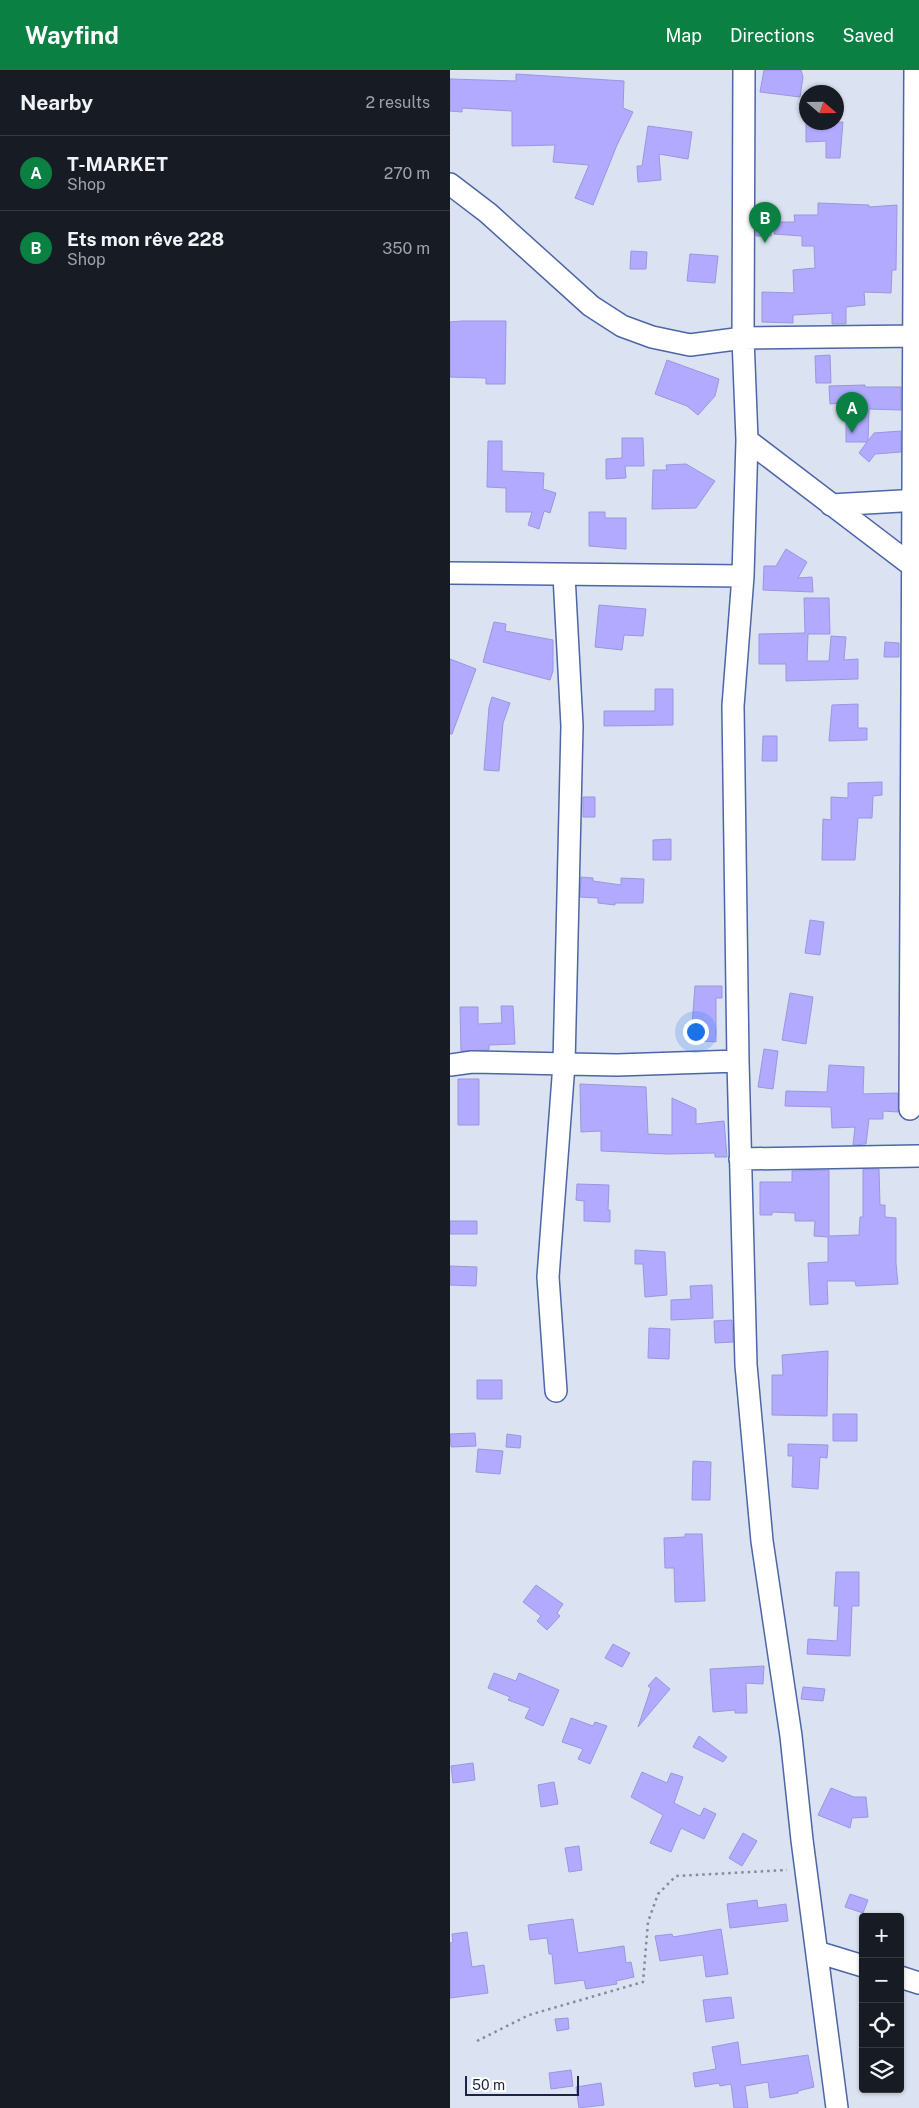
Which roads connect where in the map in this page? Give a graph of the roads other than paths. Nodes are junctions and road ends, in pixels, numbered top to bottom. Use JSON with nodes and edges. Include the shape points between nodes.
{"nodes":[{"id":1,"x":744,"y":70,"type":"edge"},
{"id":2,"x":915,"y":70,"type":"edge"},
{"id":3,"x":916,"y":174,"type":"edge"},
{"id":4,"x":450,"y":184,"type":"edge"},
{"id":5,"x":917,"y":336,"type":"edge"},
{"id":6,"x":743,"y":338,"type":"junction"},
{"id":7,"x":747,"y":440,"type":"junction"},
{"id":8,"x":916,"y":500,"type":"edge"},
{"id":9,"x":831,"y":505,"type":"junction"},
{"id":10,"x":916,"y":568,"type":"edge"},
{"id":11,"x":450,"y":573,"type":"edge"},
{"id":12,"x":564,"y":575,"type":"junction"},
{"id":13,"x":744,"y":576,"type":"junction"},
{"id":14,"x":738,"y":1061,"type":"junction"},
{"id":15,"x":564,"y":1064,"type":"junction"},
{"id":16,"x":450,"y":1065,"type":"edge"},
{"id":17,"x":910,"y":1109,"type":"dead end"},
{"id":18,"x":919,"y":1156,"type":"edge"},
{"id":19,"x":740,"y":1159,"type":"junction"},
{"id":20,"x":556,"y":1391,"type":"dead end"},
{"id":21,"x":817,"y":1952,"type":"junction"},
{"id":22,"x":859,"y":1965,"type":"edge"},
{"id":23,"x":904,"y":1978,"type":"edge"},
{"id":24,"x":919,"y":1983,"type":"edge"},
{"id":25,"x":837,"y":2108,"type":"edge"}],
"edges":[{"from":1,"to":6,"type":"street"},
{"from":2,"to":3,"type":"street"},
{"from":3,"to":5,"type":"street"},
{"from":4,"to":6,"type":"street","via":[[488,213],[591,306],[622,326],[652,337],[690,345]]},
{"from":5,"to":6,"type":"street"},
{"from":5,"to":8,"type":"street"},
{"from":6,"to":7,"type":"street"},
{"from":7,"to":9,"type":"street"},
{"from":7,"to":13,"type":"street"},
{"from":8,"to":9,"type":"street"},
{"from":8,"to":10,"type":"street"},
{"from":9,"to":10,"type":"street"},
{"from":10,"to":17,"type":"street"},
{"from":11,"to":12,"type":"street"},
{"from":12,"to":13,"type":"street"},
{"from":12,"to":15,"type":"street","via":[[572,726]]},
{"from":13,"to":14,"type":"street","via":[[733,706]]},
{"from":14,"to":15,"type":"street"},
{"from":14,"to":19,"type":"street"},
{"from":15,"to":16,"type":"street","via":[[472,1062]]},
{"from":15,"to":20,"type":"street","via":[[548,1277]]},
{"from":18,"to":19,"type":"street"},
{"from":19,"to":21,"type":"street","via":[[746,1365],[762,1540],[791,1736]]},
{"from":21,"to":22,"type":"street"},
{"from":21,"to":25,"type":"street"},
{"from":23,"to":24,"type":"street"}]}
